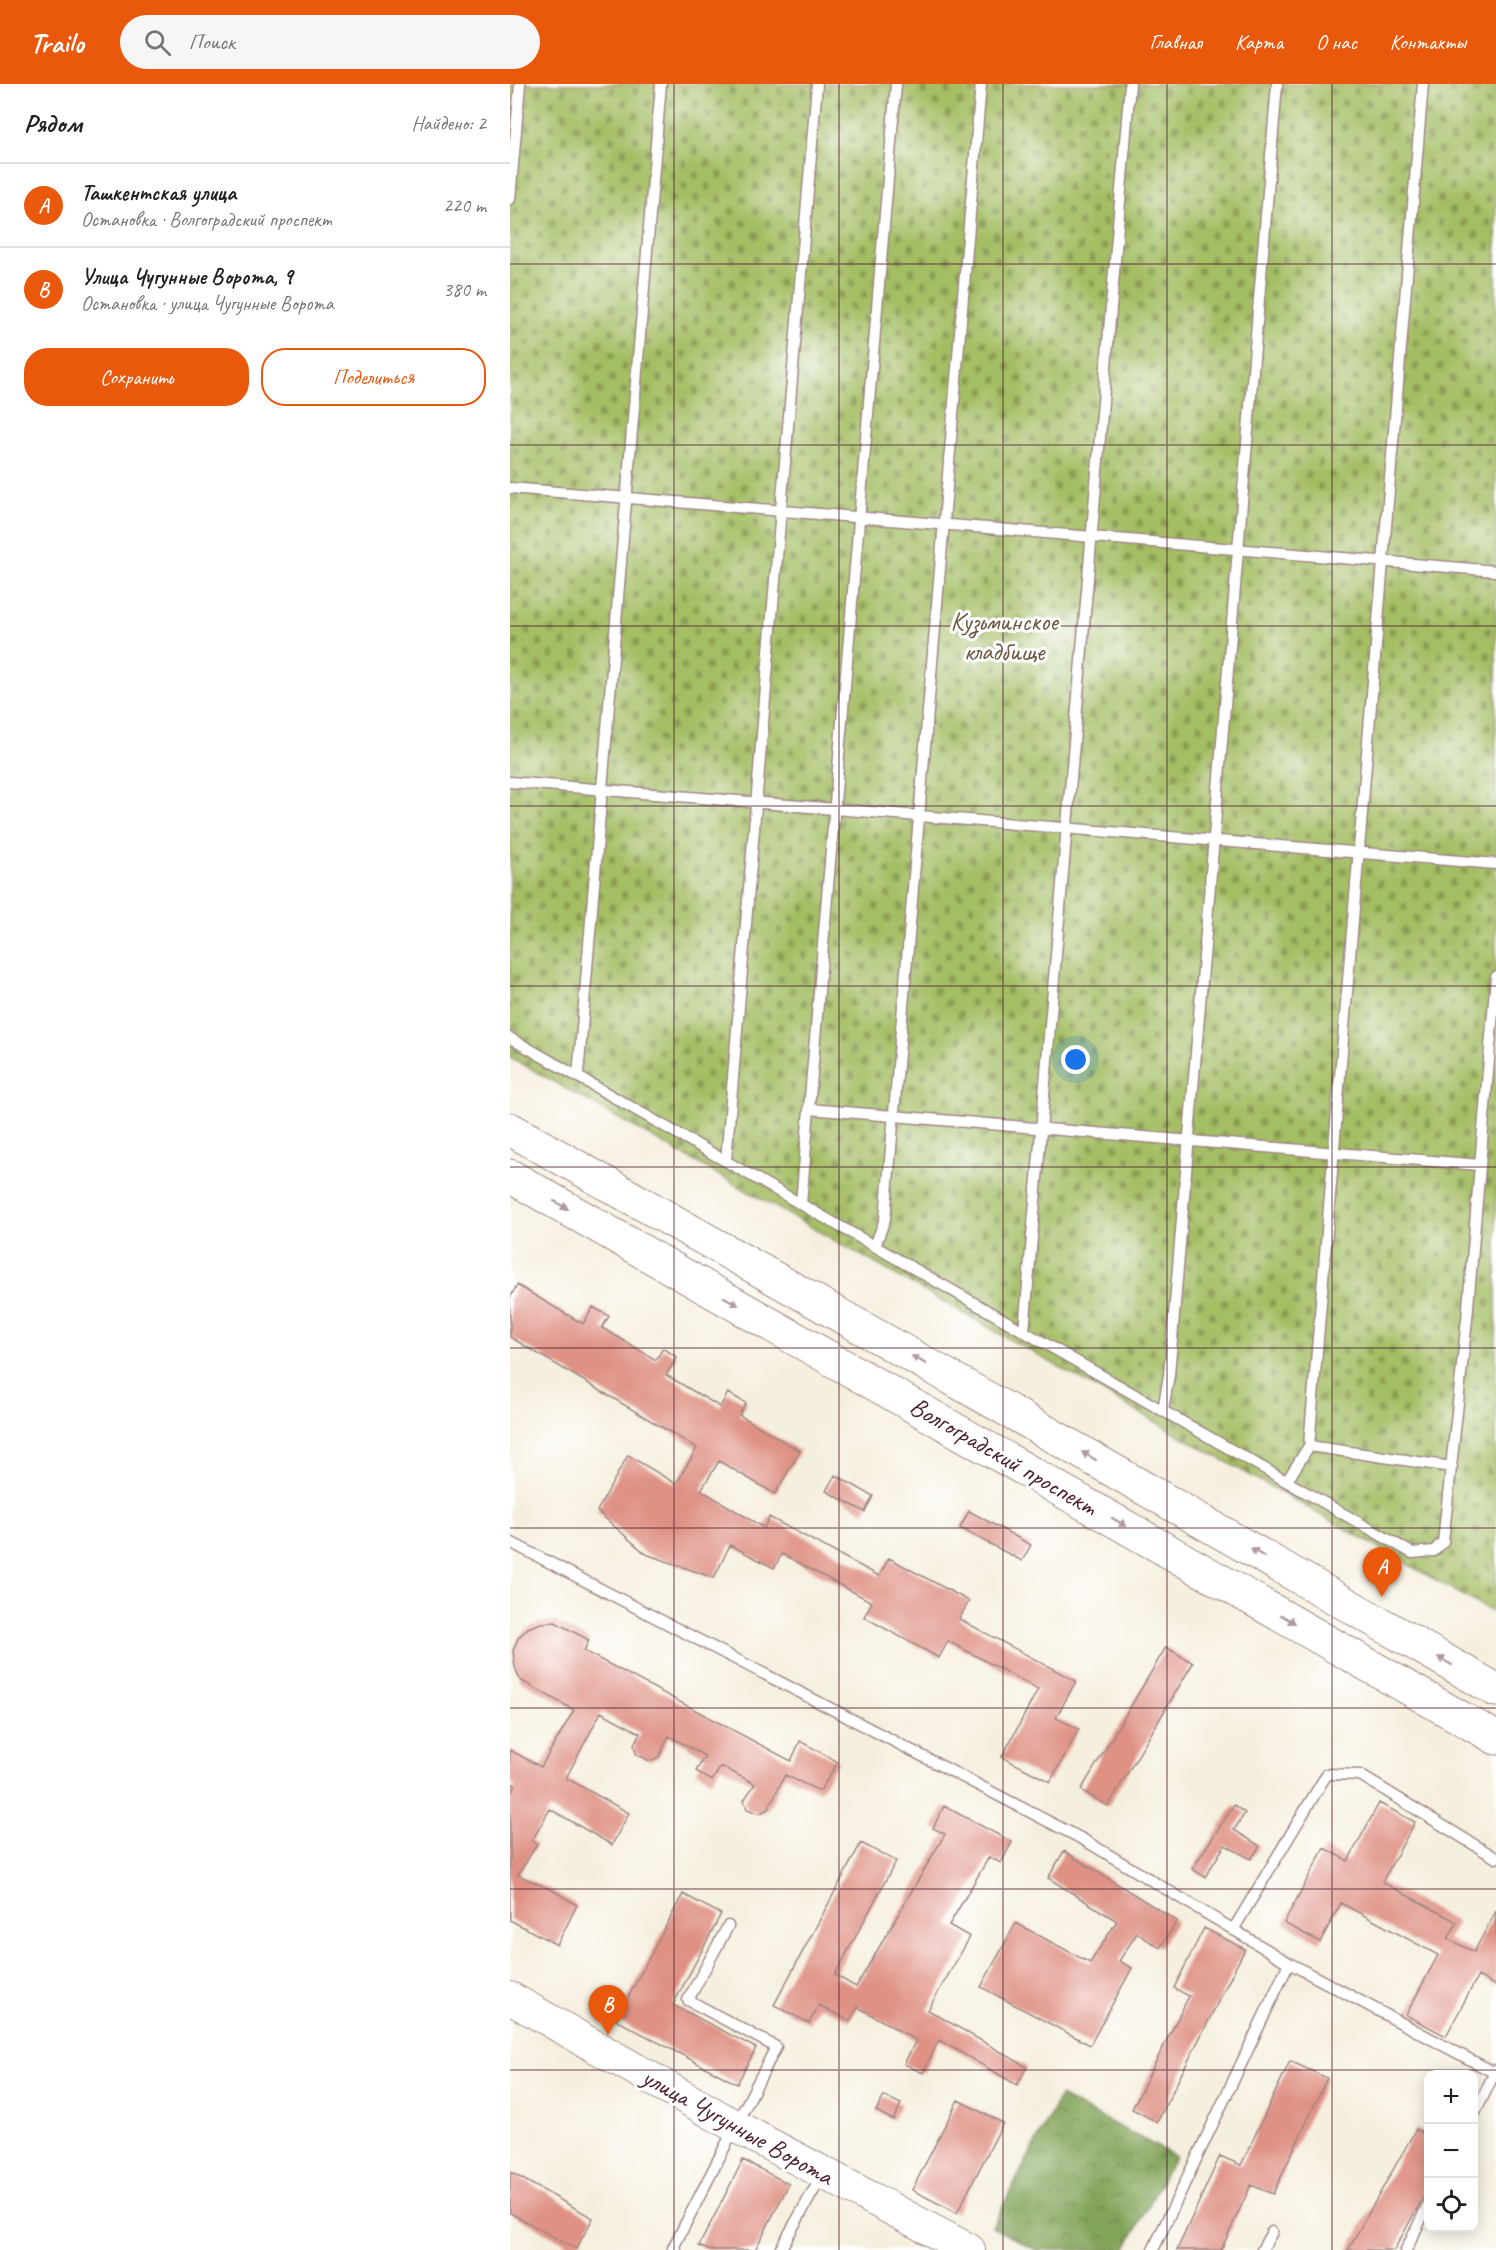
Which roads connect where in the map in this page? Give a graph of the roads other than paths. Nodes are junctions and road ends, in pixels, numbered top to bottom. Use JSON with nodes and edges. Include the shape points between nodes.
{"nodes":[{"id":1,"x":520,"y":84,"type":"edge"},
{"id":2,"x":661,"y":84,"type":"edge"},
{"id":3,"x":817,"y":84,"type":"edge"},
{"id":4,"x":896,"y":84,"type":"edge"},
{"id":5,"x":981,"y":84,"type":"edge"},
{"id":6,"x":1130,"y":84,"type":"edge"},
{"id":7,"x":1278,"y":84,"type":"edge"},
{"id":8,"x":1424,"y":84,"type":"edge"},
{"id":9,"x":510,"y":200,"type":"edge"},
{"id":10,"x":510,"y":489,"type":"edge"},
{"id":11,"x":626,"y":498,"type":"junction"},
{"id":12,"x":781,"y":511,"type":"junction"},
{"id":13,"x":859,"y":518,"type":"junction"},
{"id":14,"x":944,"y":525,"type":"junction"},
{"id":15,"x":1092,"y":537,"type":"junction"},
{"id":16,"x":1238,"y":549,"type":"junction"},
{"id":17,"x":1383,"y":561,"type":"junction"},
{"id":18,"x":1496,"y":571,"type":"edge"},
{"id":19,"x":510,"y":782,"type":"edge"},
{"id":20,"x":602,"y":789,"type":"junction"},
{"id":21,"x":757,"y":802,"type":"junction"},
{"id":22,"x":835,"y":809,"type":"junction"},
{"id":23,"x":919,"y":816,"type":"junction"},
{"id":24,"x":1067,"y":828,"type":"junction"},
{"id":25,"x":1214,"y":840,"type":"junction"},
{"id":26,"x":1359,"y":853,"type":"junction"},
{"id":27,"x":1496,"y":864,"type":"edge"},
{"id":28,"x":1496,"y":977,"type":"edge"},
{"id":29,"x":510,"y":1038,"type":"edge"},
{"id":30,"x":578,"y":1076,"type":"junction"},
{"id":31,"x":809,"y":1109,"type":"junction"},
{"id":32,"x":894,"y":1116,"type":"junction"},
{"id":33,"x":510,"y":1129,"type":"edge"},
{"id":34,"x":1042,"y":1129,"type":"junction"},
{"id":35,"x":1189,"y":1141,"type":"junction"},
{"id":36,"x":1334,"y":1153,"type":"junction"},
{"id":37,"x":726,"y":1161,"type":"junction"},
{"id":38,"x":1480,"y":1165,"type":"junction"},
{"id":39,"x":510,"y":1176,"type":"edge"},
{"id":40,"x":801,"y":1204,"type":"junction"},
{"id":41,"x":875,"y":1246,"type":"junction"},
{"id":42,"x":1024,"y":1331,"type":"junction"},
{"id":43,"x":1163,"y":1410,"type":"junction"},
{"id":44,"x":1309,"y":1446,"type":"junction"},
{"id":45,"x":1452,"y":1467,"type":"junction"},
{"id":46,"x":1287,"y":1481,"type":"junction"},
{"id":47,"x":510,"y":1542,"type":"edge"},
{"id":48,"x":1496,"y":1690,"type":"edge"},
{"id":49,"x":1496,"y":1738,"type":"edge"},
{"id":50,"x":1496,"y":1858,"type":"edge"},
{"id":51,"x":728,"y":1926,"type":"dead end"},
{"id":52,"x":1233,"y":1930,"type":"junction"},
{"id":53,"x":1289,"y":1963,"type":"junction"},
{"id":54,"x":514,"y":2003,"type":"edge"},
{"id":55,"x":1496,"y":2072,"type":"edge"},
{"id":56,"x":1478,"y":2106,"type":"edge"},
{"id":57,"x":735,"y":2126,"type":"junction"},
{"id":58,"x":824,"y":2173,"type":"junction"},
{"id":59,"x":1424,"y":2213,"type":"edge"},
{"id":60,"x":1272,"y":2232,"type":"dead end"},
{"id":61,"x":676,"y":2250,"type":"edge"},
{"id":62,"x":780,"y":2250,"type":"edge"},
{"id":63,"x":969,"y":2250,"type":"edge"},
{"id":64,"x":1153,"y":2250,"type":"edge"},
{"id":65,"x":1262,"y":2250,"type":"edge"},
{"id":66,"x":1406,"y":2250,"type":"edge"}],
"edges":[{"from":1,"to":9,"type":"lane"},
{"from":2,"to":11,"type":"lane"},
{"from":3,"to":12,"type":"lane"},
{"from":4,"to":13,"type":"lane"},
{"from":5,"to":14,"type":"lane"},
{"from":6,"to":15,"type":"lane"},
{"from":7,"to":16,"type":"lane"},
{"from":8,"to":17,"type":"lane"},
{"from":10,"to":11,"type":"lane"},
{"from":11,"to":12,"type":"lane"},
{"from":11,"to":20,"type":"lane"},
{"from":12,"to":13,"type":"lane"},
{"from":12,"to":21,"type":"lane"},
{"from":13,"to":14,"type":"lane"},
{"from":13,"to":22,"type":"lane"},
{"from":14,"to":15,"type":"lane"},
{"from":14,"to":23,"type":"lane"},
{"from":15,"to":16,"type":"lane"},
{"from":15,"to":24,"type":"lane"},
{"from":16,"to":17,"type":"lane"},
{"from":16,"to":25,"type":"lane"},
{"from":17,"to":18,"type":"lane"},
{"from":17,"to":26,"type":"lane"},
{"from":19,"to":20,"type":"lane"},
{"from":20,"to":21,"type":"lane"},
{"from":20,"to":30,"type":"lane"},
{"from":21,"to":22,"type":"lane"},
{"from":21,"to":37,"type":"lane"},
{"from":22,"to":23,"type":"lane"},
{"from":22,"to":31,"type":"lane"},
{"from":23,"to":24,"type":"lane"},
{"from":23,"to":32,"type":"lane"},
{"from":24,"to":25,"type":"lane"},
{"from":24,"to":34,"type":"lane"},
{"from":25,"to":26,"type":"lane"},
{"from":25,"to":35,"type":"lane"},
{"from":26,"to":27,"type":"lane"},
{"from":26,"to":36,"type":"lane"},
{"from":28,"to":38,"type":"lane"},
{"from":29,"to":30,"type":"lane"},
{"from":30,"to":37,"type":"lane"},
{"from":31,"to":32,"type":"lane"},
{"from":31,"to":40,"type":"lane"},
{"from":32,"to":34,"type":"lane"},
{"from":32,"to":41,"type":"lane","via":[[885,1219]]},
{"from":48,"to":33,"type":"main road","name":"Волгоградский проспект","one_way":true},
{"from":34,"to":35,"type":"lane"},
{"from":34,"to":42,"type":"lane"},
{"from":35,"to":36,"type":"lane"},
{"from":35,"to":43,"type":"lane"},
{"from":36,"to":38,"type":"lane"},
{"from":36,"to":44,"type":"lane"},
{"from":37,"to":40,"type":"lane"},
{"from":38,"to":45,"type":"lane"},
{"from":39,"to":49,"type":"main road","name":"Волгоградский проспект","one_way":true},
{"from":40,"to":41,"type":"lane"},
{"from":41,"to":42,"type":"lane"},
{"from":42,"to":43,"type":"lane"},
{"from":43,"to":46,"type":"lane"},
{"from":44,"to":45,"type":"lane"},
{"from":44,"to":46,"type":"lane"},
{"from":45,"to":46,"type":"lane","via":[[1443,1542],[1434,1551],[1412,1552]]},
{"from":47,"to":52,"type":"lane","via":[[1084,1840]]},
{"from":50,"to":52,"type":"lane","via":[[1360,1775],[1327,1774]]},
{"from":51,"to":57,"type":"lane","via":[[688,2000],[776,2047]]},
{"from":52,"to":53,"type":"lane"},
{"from":53,"to":55,"type":"lane"},
{"from":53,"to":64,"type":"lane"},
{"from":54,"to":57,"type":"street","name":"улица Чугунные Ворота"},
{"from":55,"to":56,"type":"lane"},
{"from":57,"to":58,"type":"street","name":"улица Чугунные Ворота"},
{"from":57,"to":61,"type":"lane","via":[[673,2248]]},
{"from":58,"to":62,"type":"lane"},
{"from":58,"to":63,"type":"street","name":"улица Чугунные Ворота"},
{"from":59,"to":66,"type":"lane"},
{"from":60,"to":65,"type":"lane"}]}
